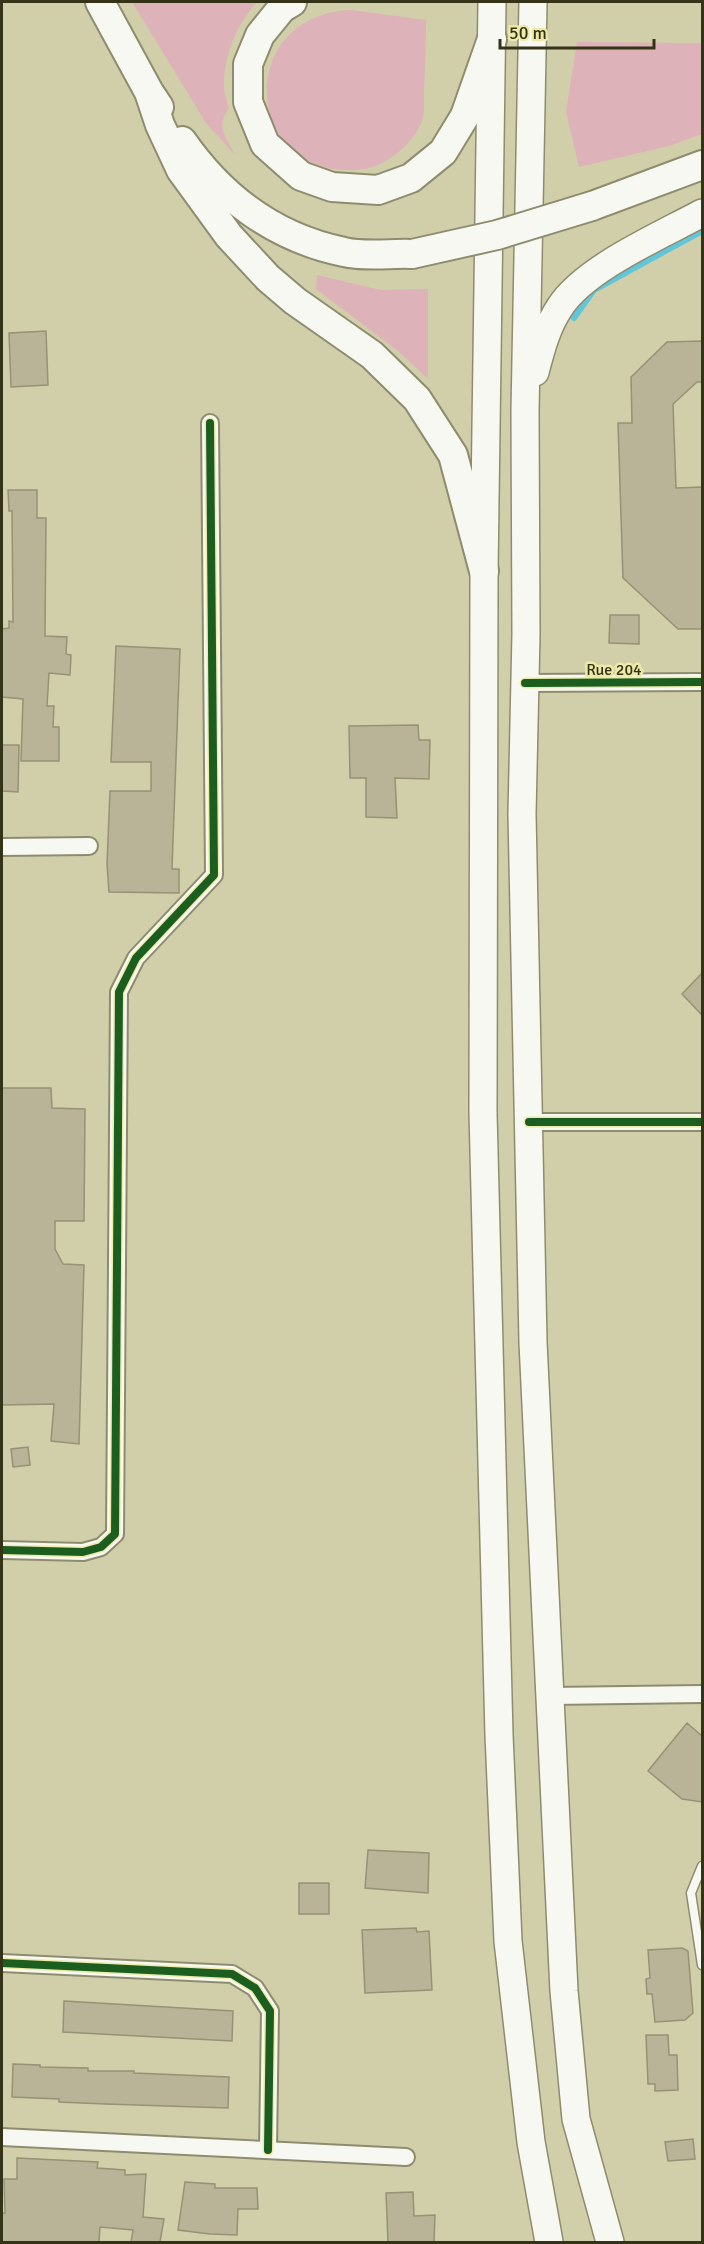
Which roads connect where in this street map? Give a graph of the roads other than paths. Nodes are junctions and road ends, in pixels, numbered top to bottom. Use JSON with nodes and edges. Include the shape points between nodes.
{"nodes":[{"id":1,"x":100,"y":2,"type":"edge"},
{"id":2,"x":292,"y":2,"type":"edge"},
{"id":3,"x":492,"y":2,"type":"edge"},
{"id":4,"x":533,"y":2,"type":"edge"},
{"id":5,"x":492,"y":39,"type":"junction"},
{"id":6,"x":149,"y":92,"type":"junction"},
{"id":7,"x":702,"y":165,"type":"edge"},
{"id":8,"x":702,"y":213,"type":"edge"},
{"id":9,"x":525,"y":411,"type":"junction"},
{"id":10,"x":210,"y":423,"type":"dead end"},
{"id":11,"x":484,"y":571,"type":"junction"},
{"id":12,"x":702,"y":682,"type":"edge"},
{"id":13,"x":525,"y":683,"type":"junction"},
{"id":14,"x":89,"y":846,"type":"dead end"},
{"id":15,"x":2,"y":847,"type":"edge"},
{"id":16,"x":529,"y":1122,"type":"junction"},
{"id":17,"x":702,"y":1122,"type":"edge"},
{"id":18,"x":2,"y":1550,"type":"edge"},
{"id":19,"x":702,"y":1694,"type":"edge"},
{"id":20,"x":551,"y":1696,"type":"junction"},
{"id":21,"x":702,"y":1866,"type":"edge"},
{"id":22,"x":2,"y":1963,"type":"edge"},
{"id":23,"x":702,"y":1965,"type":"edge"},
{"id":24,"x":2,"y":2137,"type":"edge"},
{"id":25,"x":268,"y":2150,"type":"junction"},
{"id":26,"x":406,"y":2157,"type":"dead end"},
{"id":27,"x":549,"y":2242,"type":"edge"},
{"id":28,"x":610,"y":2242,"type":"edge"}],
"edges":[{"from":1,"to":6,"type":"highway"},
{"from":2,"to":5,"type":"highway","via":[[282,8],[260,35],[248,64],[248,102],[265,144],[301,176],[332,187],[378,190],[411,178],[442,152],[465,116]]},
{"from":3,"to":5,"type":"main road"},
{"from":4,"to":9,"type":"main road"},
{"from":5,"to":11,"type":"main road"},
{"from":6,"to":7,"type":"highway","bridge":true,"via":[[189,151],[223,191],[246,210],[284,233],[345,253],[412,254],[497,235],[592,206]]},
{"from":6,"to":11,"type":"highway","via":[[159,125],[181,170],[229,236],[268,278],[372,355],[417,399],[453,454]]},
{"from":8,"to":9,"type":"main road","via":[[609,264],[582,283],[560,306],[543,342]]},
{"from":9,"to":13,"type":"main road"},
{"from":10,"to":18,"type":"street","via":[[214,875],[136,958],[119,992],[115,1534],[101,1547],[83,1552]]},
{"from":11,"to":27,"type":"main road","via":[[483,1113],[499,1735],[508,1941],[531,2142]]},
{"from":12,"to":13,"type":"street","name":"Rue 204"},
{"from":13,"to":16,"type":"main road","via":[[522,814]]},
{"from":14,"to":15,"type":"street"},
{"from":16,"to":17,"type":"street"},
{"from":16,"to":20,"type":"main road","via":[[533,1342]]},
{"from":19,"to":20,"type":"street"},
{"from":20,"to":28,"type":"main road","via":[[564,1990],[576,2119]]},
{"from":21,"to":23,"type":"lane","via":[[691,1893]]},
{"from":22,"to":25,"type":"street","via":[[232,1974],[255,1988],[270,2011]]},
{"from":24,"to":25,"type":"street"},
{"from":25,"to":26,"type":"street"}]}
